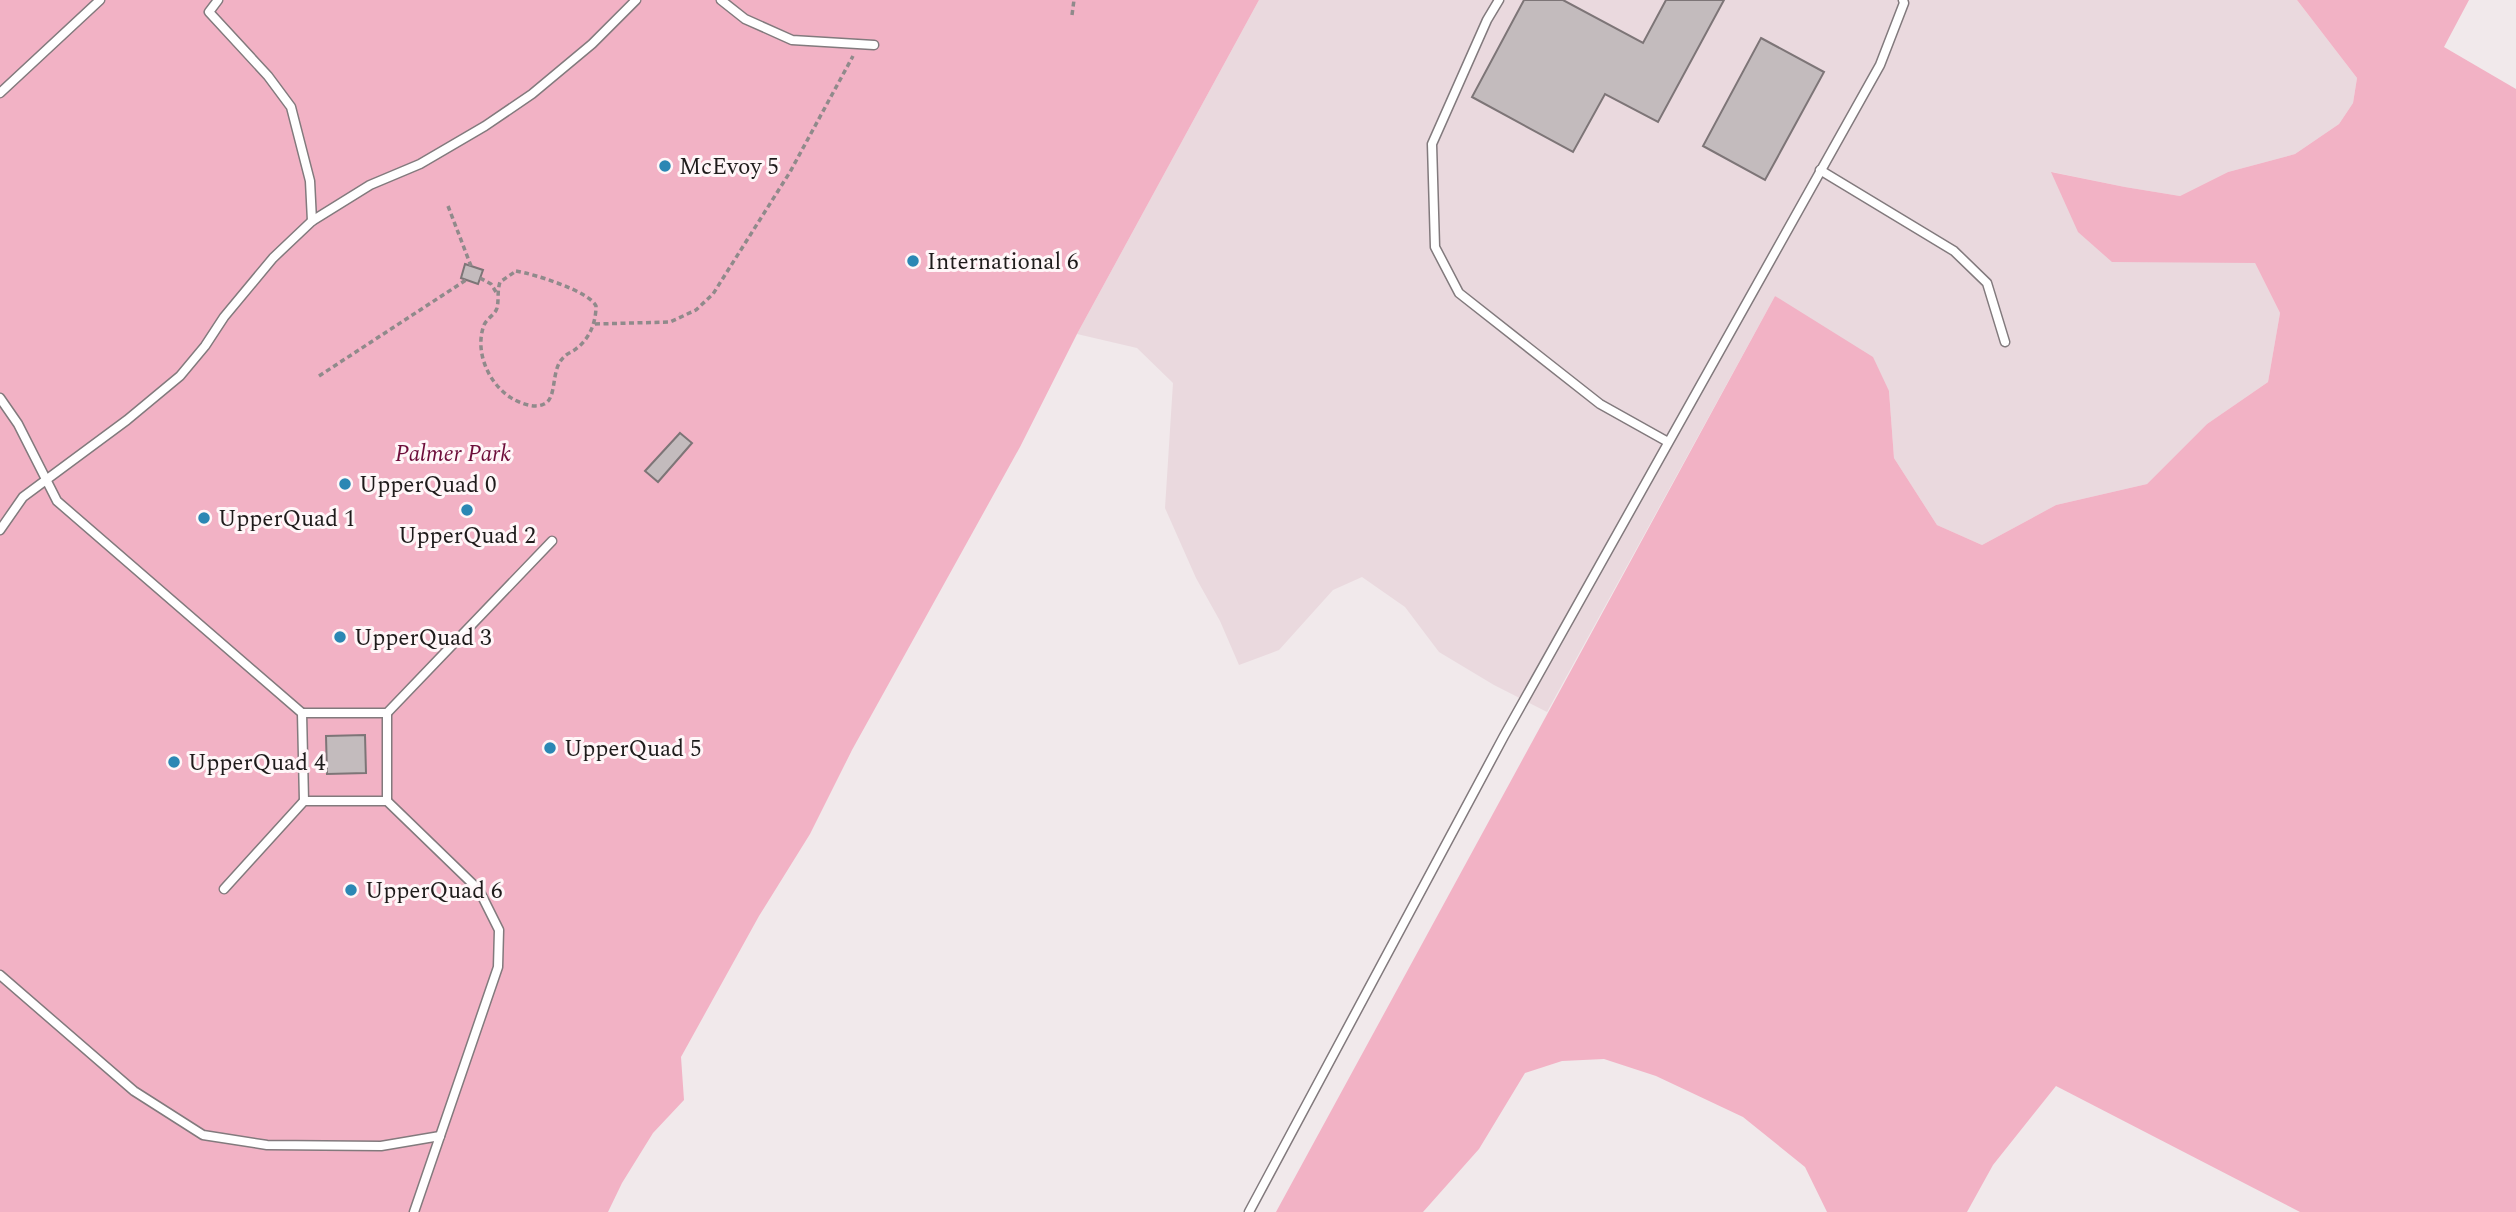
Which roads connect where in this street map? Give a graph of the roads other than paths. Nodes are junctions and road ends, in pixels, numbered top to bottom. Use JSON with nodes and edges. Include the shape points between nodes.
{"nodes":[{"id":1,"x":100,"y":0,"type":"edge"},
{"id":2,"x":218,"y":0,"type":"edge"},
{"id":3,"x":636,"y":0,"type":"edge"},
{"id":4,"x":721,"y":0,"type":"edge"},
{"id":5,"x":1499,"y":0,"type":"edge"},
{"id":6,"x":1903,"y":0,"type":"edge"},
{"id":7,"x":874,"y":45,"type":"dead end"},
{"id":8,"x":0,"y":93,"type":"edge"},
{"id":9,"x":1821,"y":170,"type":"junction"},
{"id":10,"x":312,"y":221,"type":"junction"},
{"id":11,"x":2005,"y":342,"type":"dead end"},
{"id":12,"x":0,"y":398,"type":"edge"},
{"id":13,"x":1668,"y":442,"type":"junction"},
{"id":14,"x":46,"y":480,"type":"junction"},
{"id":15,"x":0,"y":530,"type":"edge"},
{"id":16,"x":552,"y":541,"type":"dead end"},
{"id":17,"x":302,"y":713,"type":"junction"},
{"id":18,"x":387,"y":713,"type":"junction"},
{"id":19,"x":304,"y":801,"type":"junction"},
{"id":20,"x":387,"y":801,"type":"junction"},
{"id":21,"x":224,"y":889,"type":"dead end"},
{"id":22,"x":0,"y":975,"type":"edge"},
{"id":23,"x":440,"y":1136,"type":"junction"},
{"id":24,"x":414,"y":1212,"type":"edge"},
{"id":25,"x":1249,"y":1212,"type":"edge"}],
"edges":[{"from":1,"to":8,"type":"lane"},
{"from":2,"to":10,"type":"lane","via":[[209,12],[291,107],[310,181]]},
{"from":3,"to":10,"type":"lane","via":[[582,52],[485,126]]},
{"from":4,"to":7,"type":"lane","via":[[745,19],[792,40]]},
{"from":5,"to":13,"type":"lane","via":[[1433,144],[1435,247],[1460,293],[1600,404]]},
{"from":6,"to":9,"type":"lane","via":[[1881,65]]},
{"from":9,"to":11,"type":"lane","via":[[1955,251],[1987,283]]},
{"from":9,"to":13,"type":"lane"},
{"from":10,"to":14,"type":"lane","via":[[273,258],[180,376]]},
{"from":12,"to":14,"type":"lane"},
{"from":13,"to":25,"type":"lane","via":[[1504,736]]},
{"from":14,"to":15,"type":"lane","via":[[23,497]]},
{"from":14,"to":17,"type":"lane","via":[[57,501]]},
{"from":16,"to":18,"type":"lane"},
{"from":17,"to":18,"type":"lane"},
{"from":17,"to":19,"type":"lane"},
{"from":18,"to":20,"type":"lane"},
{"from":19,"to":20,"type":"lane"},
{"from":19,"to":21,"type":"lane"},
{"from":20,"to":23,"type":"lane","via":[[479,890],[499,930],[498,967]]},
{"from":22,"to":23,"type":"lane","via":[[134,1091],[203,1135],[267,1145],[381,1146]]},
{"from":23,"to":24,"type":"lane"}]}
